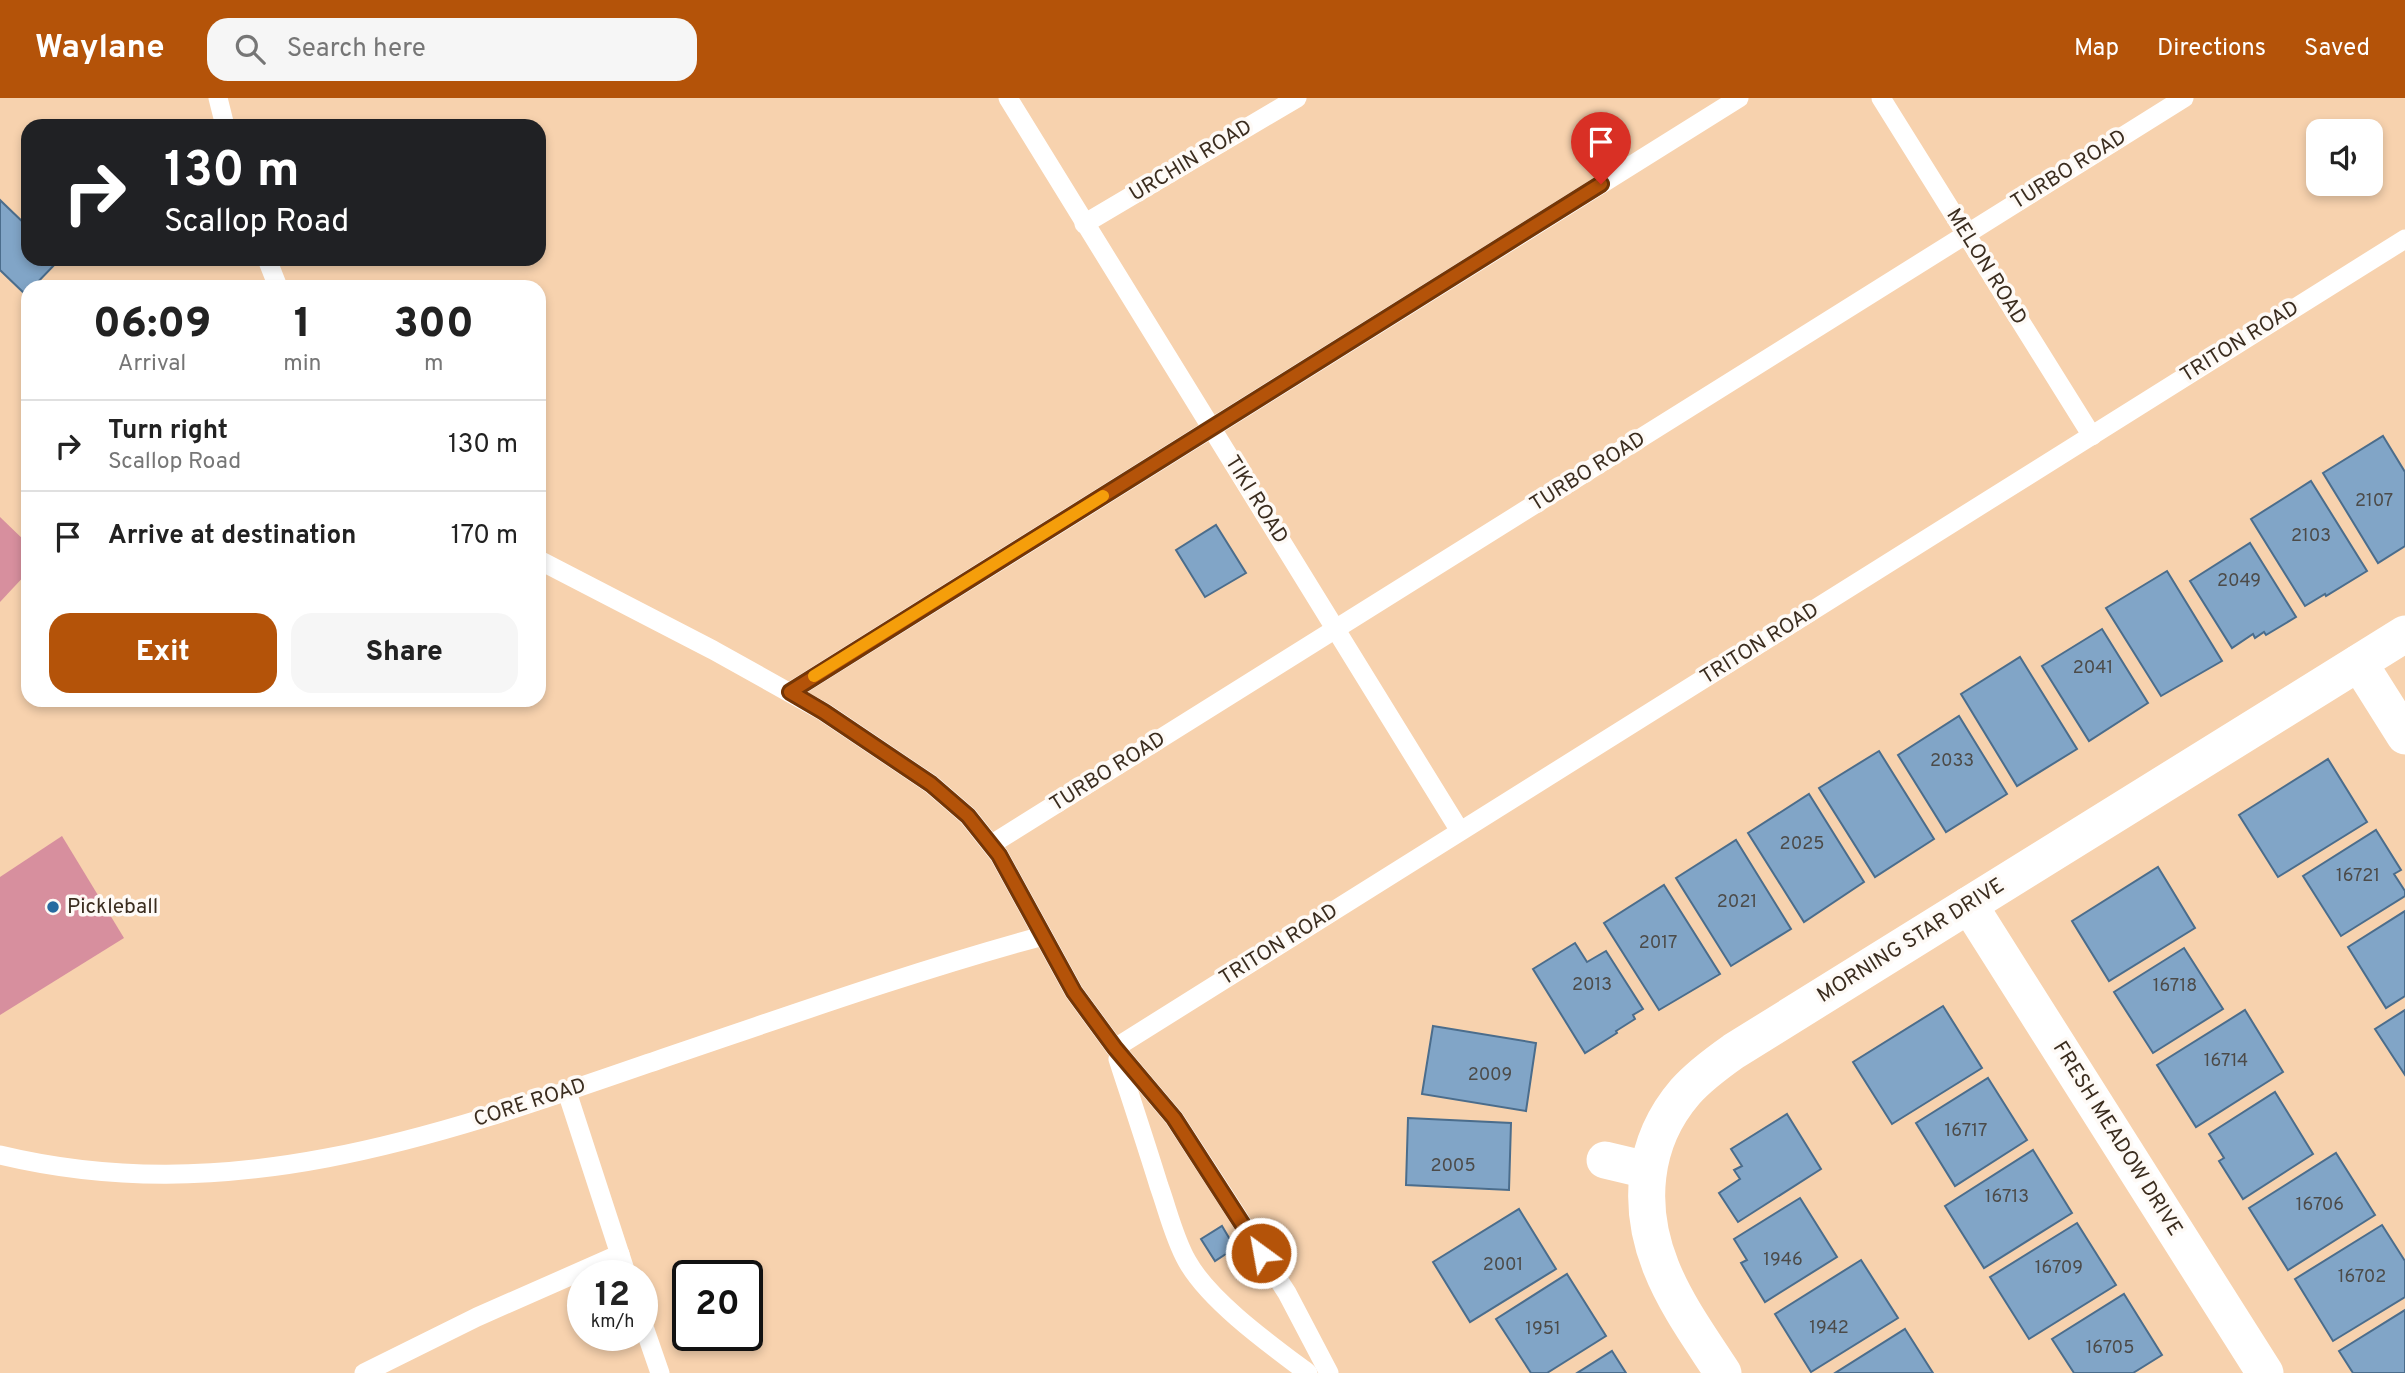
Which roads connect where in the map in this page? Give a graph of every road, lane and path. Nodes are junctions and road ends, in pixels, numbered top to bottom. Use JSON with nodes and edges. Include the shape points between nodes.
{"nodes":[{"id":1,"x":218,"y":98,"type":"edge"},
{"id":2,"x":1008,"y":98,"type":"edge"},
{"id":3,"x":1297,"y":98,"type":"edge"},
{"id":4,"x":1739,"y":98,"type":"edge"},
{"id":5,"x":1881,"y":98,"type":"edge"},
{"id":6,"x":2185,"y":98,"type":"edge"},
{"id":7,"x":223,"y":119,"type":"edge"},
{"id":8,"x":1084,"y":224,"type":"junction"},
{"id":9,"x":1966,"y":235,"type":"junction"},
{"id":10,"x":2405,"y":239,"type":"edge"},
{"id":11,"x":1210,"y":428,"type":"junction"},
{"id":12,"x":2092,"y":436,"type":"junction"},
{"id":13,"x":546,"y":564,"type":"edge"},
{"id":14,"x":1337,"y":629,"type":"junction"},
{"id":15,"x":2405,"y":634,"type":"edge"},
{"id":16,"x":2359,"y":663,"type":"junction"},
{"id":17,"x":790,"y":692,"type":"junction"},
{"id":18,"x":2405,"y":736,"type":"edge"},
{"id":19,"x":1460,"y":831,"type":"junction"},
{"id":20,"x":992,"y":844,"type":"junction"},
{"id":21,"x":1969,"y":905,"type":"junction"},
{"id":22,"x":1043,"y":936,"type":"junction"},
{"id":23,"x":1115,"y":1048,"type":"junction"},
{"id":24,"x":567,"y":1092,"type":"junction"},
{"id":25,"x":0,"y":1155,"type":"edge"},
{"id":26,"x":1605,"y":1160,"type":"dead end"},
{"id":27,"x":1647,"y":1170,"type":"junction"},
{"id":28,"x":620,"y":1254,"type":"junction"},
{"id":29,"x":622,"y":1260,"type":"edge"},
{"id":30,"x":652,"y":1351,"type":"edge"},
{"id":31,"x":363,"y":1373,"type":"edge"},
{"id":32,"x":660,"y":1373,"type":"edge"},
{"id":33,"x":1308,"y":1373,"type":"edge"},
{"id":34,"x":1329,"y":1373,"type":"edge"},
{"id":35,"x":1723,"y":1373,"type":"edge"},
{"id":36,"x":2265,"y":1373,"type":"edge"}],
"edges":[{"from":1,"to":7,"type":"lane"},
{"from":2,"to":8,"type":"lane","name":"TIKI ROAD"},
{"from":3,"to":8,"type":"lane","name":"URCHIN ROAD"},
{"from":4,"to":11,"type":"lane"},
{"from":5,"to":9,"type":"lane","name":"MELON ROAD"},
{"from":6,"to":9,"type":"lane","name":"TURBO ROAD"},
{"from":8,"to":11,"type":"lane","name":"TIKI ROAD"},
{"from":9,"to":12,"type":"lane","name":"MELON ROAD"},
{"from":9,"to":14,"type":"lane","name":"TURBO ROAD"},
{"from":10,"to":12,"type":"lane","name":"TRITON ROAD"},
{"from":11,"to":14,"type":"lane","name":"TIKI ROAD"},
{"from":11,"to":17,"type":"lane"},
{"from":12,"to":19,"type":"lane","name":"TRITON ROAD"},
{"from":13,"to":17,"type":"lane"},
{"from":14,"to":19,"type":"lane","name":"TIKI ROAD"},
{"from":14,"to":20,"type":"lane","name":"TURBO ROAD"},
{"from":15,"to":16,"type":"street","name":"MORNING STAR DRIVE"},
{"from":16,"to":18,"type":"street"},
{"from":16,"to":21,"type":"street","name":"MORNING STAR DRIVE"},
{"from":17,"to":20,"type":"lane","via":[[931,784]]},
{"from":19,"to":23,"type":"lane","name":"TRITON ROAD"},
{"from":20,"to":22,"type":"lane"},
{"from":21,"to":27,"type":"street","name":"MORNING STAR DRIVE","via":[[1709,1069],[1668,1114]]},
{"from":21,"to":36,"type":"street","name":"FRESH MEADOW DRIVE"},
{"from":22,"to":23,"type":"lane","via":[[1074,992]]},
{"from":22,"to":24,"type":"lane","name":"CORE ROAD","via":[[845,996]]},
{"from":23,"to":33,"type":"lane","via":[[1188,1262],[1226,1306]]},
{"from":23,"to":34,"type":"lane","via":[[1174,1118],[1287,1293]]},
{"from":24,"to":25,"type":"lane","name":"CORE ROAD","via":[[435,1134],[254,1170],[201,1175],[105,1172]]},
{"from":24,"to":28,"type":"lane"},
{"from":26,"to":27,"type":"street"},
{"from":27,"to":35,"type":"street","name":"MORNING STAR DRIVE","via":[[1645,1202],[1661,1268]]},
{"from":28,"to":29,"type":"lane"},
{"from":28,"to":31,"type":"lane"},
{"from":30,"to":32,"type":"lane"}]}
